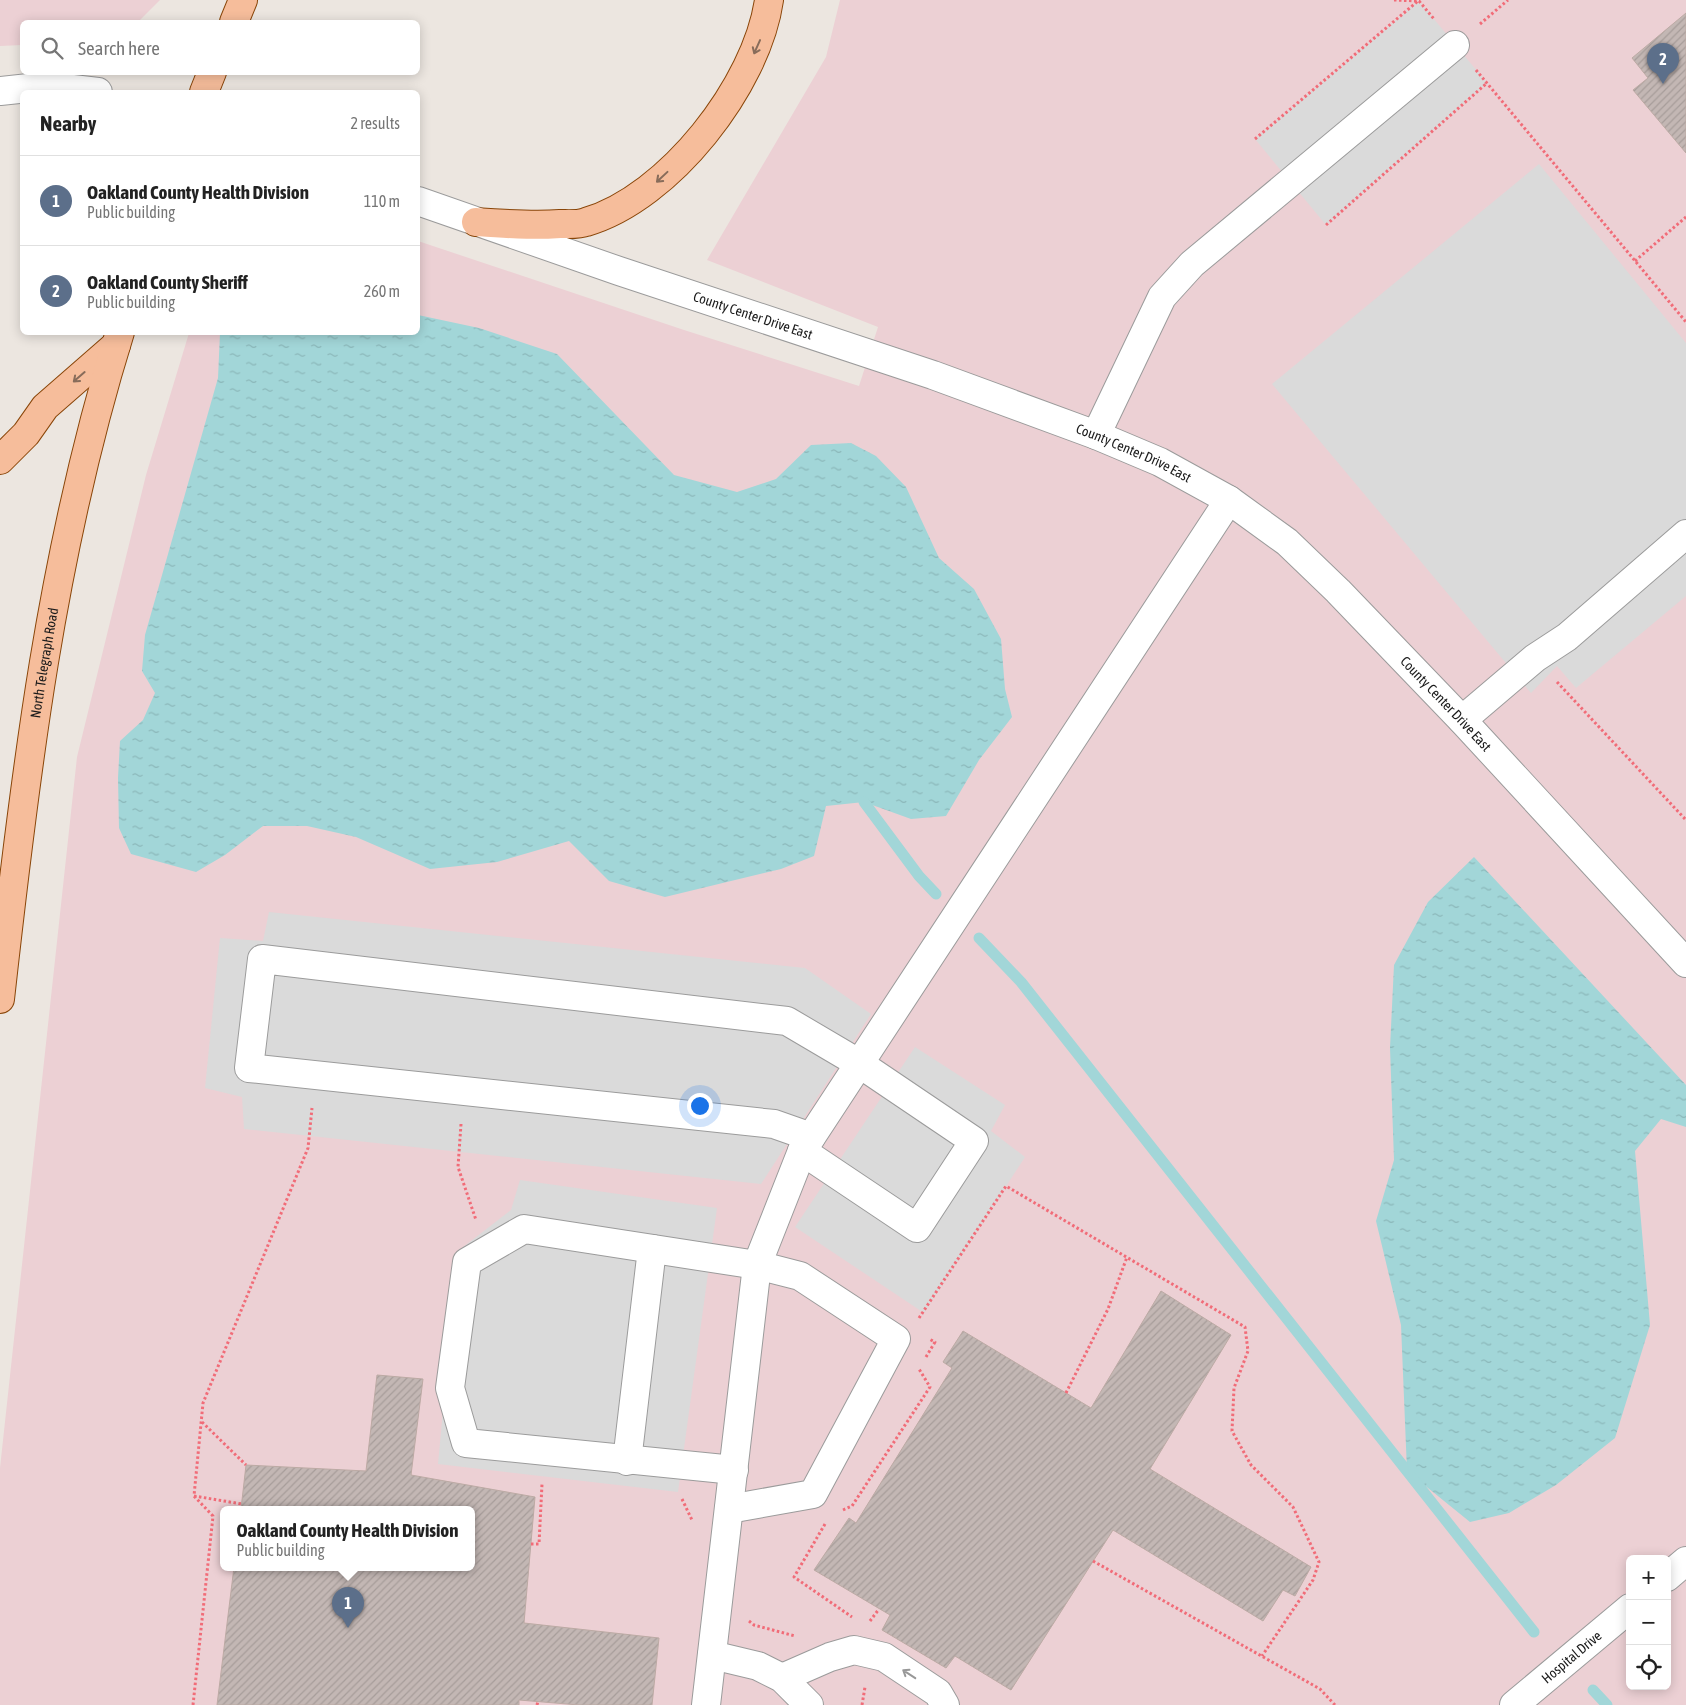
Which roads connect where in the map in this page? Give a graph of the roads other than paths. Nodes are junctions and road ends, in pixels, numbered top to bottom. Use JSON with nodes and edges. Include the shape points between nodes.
{"nodes":[{"id":1,"x":243,"y":0,"type":"edge"},
{"id":2,"x":769,"y":0,"type":"edge"},
{"id":3,"x":235,"y":20,"type":"edge"},
{"id":4,"x":1455,"y":45,"type":"road end"},
{"id":5,"x":211,"y":75,"type":"edge"},
{"id":6,"x":81,"y":90,"type":"edge"},
{"id":7,"x":205,"y":90,"type":"edge"},
{"id":8,"x":0,"y":91,"type":"edge"},
{"id":9,"x":420,"y":202,"type":"edge"},
{"id":10,"x":476,"y":222,"type":"junction"},
{"id":11,"x":118,"y":339,"type":"edge"},
{"id":12,"x":1096,"y":435,"type":"junction"},
{"id":13,"x":0,"y":460,"type":"edge"},
{"id":14,"x":1229,"y":500,"type":"junction"},
{"id":15,"x":1686,"y":534,"type":"edge"},
{"id":16,"x":1462,"y":720,"type":"junction"},
{"id":17,"x":1686,"y":963,"type":"edge"},
{"id":18,"x":0,"y":999,"type":"edge"},
{"id":19,"x":860,"y":1064,"type":"junction"},
{"id":20,"x":807,"y":1144,"type":"junction"},
{"id":21,"x":652,"y":1249,"type":"junction"},
{"id":22,"x":757,"y":1265,"type":"junction"},
{"id":23,"x":627,"y":1461,"type":"junction"},
{"id":24,"x":734,"y":1470,"type":"junction"},
{"id":25,"x":729,"y":1509,"type":"junction"},
{"id":26,"x":1686,"y":1561,"type":"edge"},
{"id":27,"x":1671,"y":1574,"type":"edge"},
{"id":28,"x":1626,"y":1611,"type":"edge"},
{"id":29,"x":712,"y":1655,"type":"junction"},
{"id":30,"x":782,"y":1678,"type":"junction"},
{"id":31,"x":706,"y":1705,"type":"edge"},
{"id":32,"x":809,"y":1705,"type":"edge"},
{"id":33,"x":945,"y":1705,"type":"edge"},
{"id":34,"x":1514,"y":1705,"type":"edge"}],
"edges":[{"from":1,"to":3,"type":"main road"},
{"from":2,"to":10,"type":"main road","one_way":true,"via":[[760,41],[733,93],[692,148],[642,196],[618,211],[584,223],[531,226]]},
{"from":4,"to":12,"type":"street","via":[[1192,264],[1162,297]]},
{"from":5,"to":7,"type":"main road"},
{"from":6,"to":8,"type":"street","via":[[46,86]]},
{"from":9,"to":10,"type":"street","name":"County Center Drive East"},
{"from":10,"to":12,"type":"street","name":"County Center Drive East","via":[[933,374]]},
{"from":11,"to":13,"type":"main road","one_way":true,"via":[[45,407],[26,434]]},
{"from":11,"to":18,"type":"main road","name":"North Telegraph Road","via":[[85,457],[52,614],[22,805]]},
{"from":12,"to":14,"type":"street","name":"County Center Drive East","via":[[1160,462]]},
{"from":14,"to":16,"type":"street","name":"County Center Drive East","via":[[1287,542],[1313,566]]},
{"from":14,"to":19,"type":"street"},
{"from":15,"to":16,"type":"street","via":[[1567,637],[1535,658]]},
{"from":16,"to":17,"type":"street","name":"County Center Drive East"},
{"from":19,"to":20,"type":"street"},
{"from":19,"to":20,"type":"street","via":[[974,1141],[917,1228]]},
{"from":19,"to":20,"type":"street","via":[[788,1021],[262,959],[249,1068],[774,1124]]},
{"from":20,"to":22,"type":"street"},
{"from":21,"to":22,"type":"street"},
{"from":21,"to":23,"type":"street"},
{"from":21,"to":23,"type":"street","via":[[524,1229],[467,1262],[450,1388],[466,1443]]},
{"from":22,"to":24,"type":"street"},
{"from":22,"to":25,"type":"street","via":[[800,1276],[903,1333],[813,1494]]},
{"from":23,"to":24,"type":"street"},
{"from":24,"to":25,"type":"street"},
{"from":25,"to":29,"type":"street"},
{"from":26,"to":27,"type":"street"},
{"from":28,"to":34,"type":"street","name":"Hospital Drive"},
{"from":29,"to":30,"type":"street","via":[[758,1666]]},
{"from":29,"to":31,"type":"street"},
{"from":30,"to":32,"type":"street"},
{"from":33,"to":30,"type":"street","one_way":true,"via":[[938,1693],[884,1658],[854,1650]]}]}
